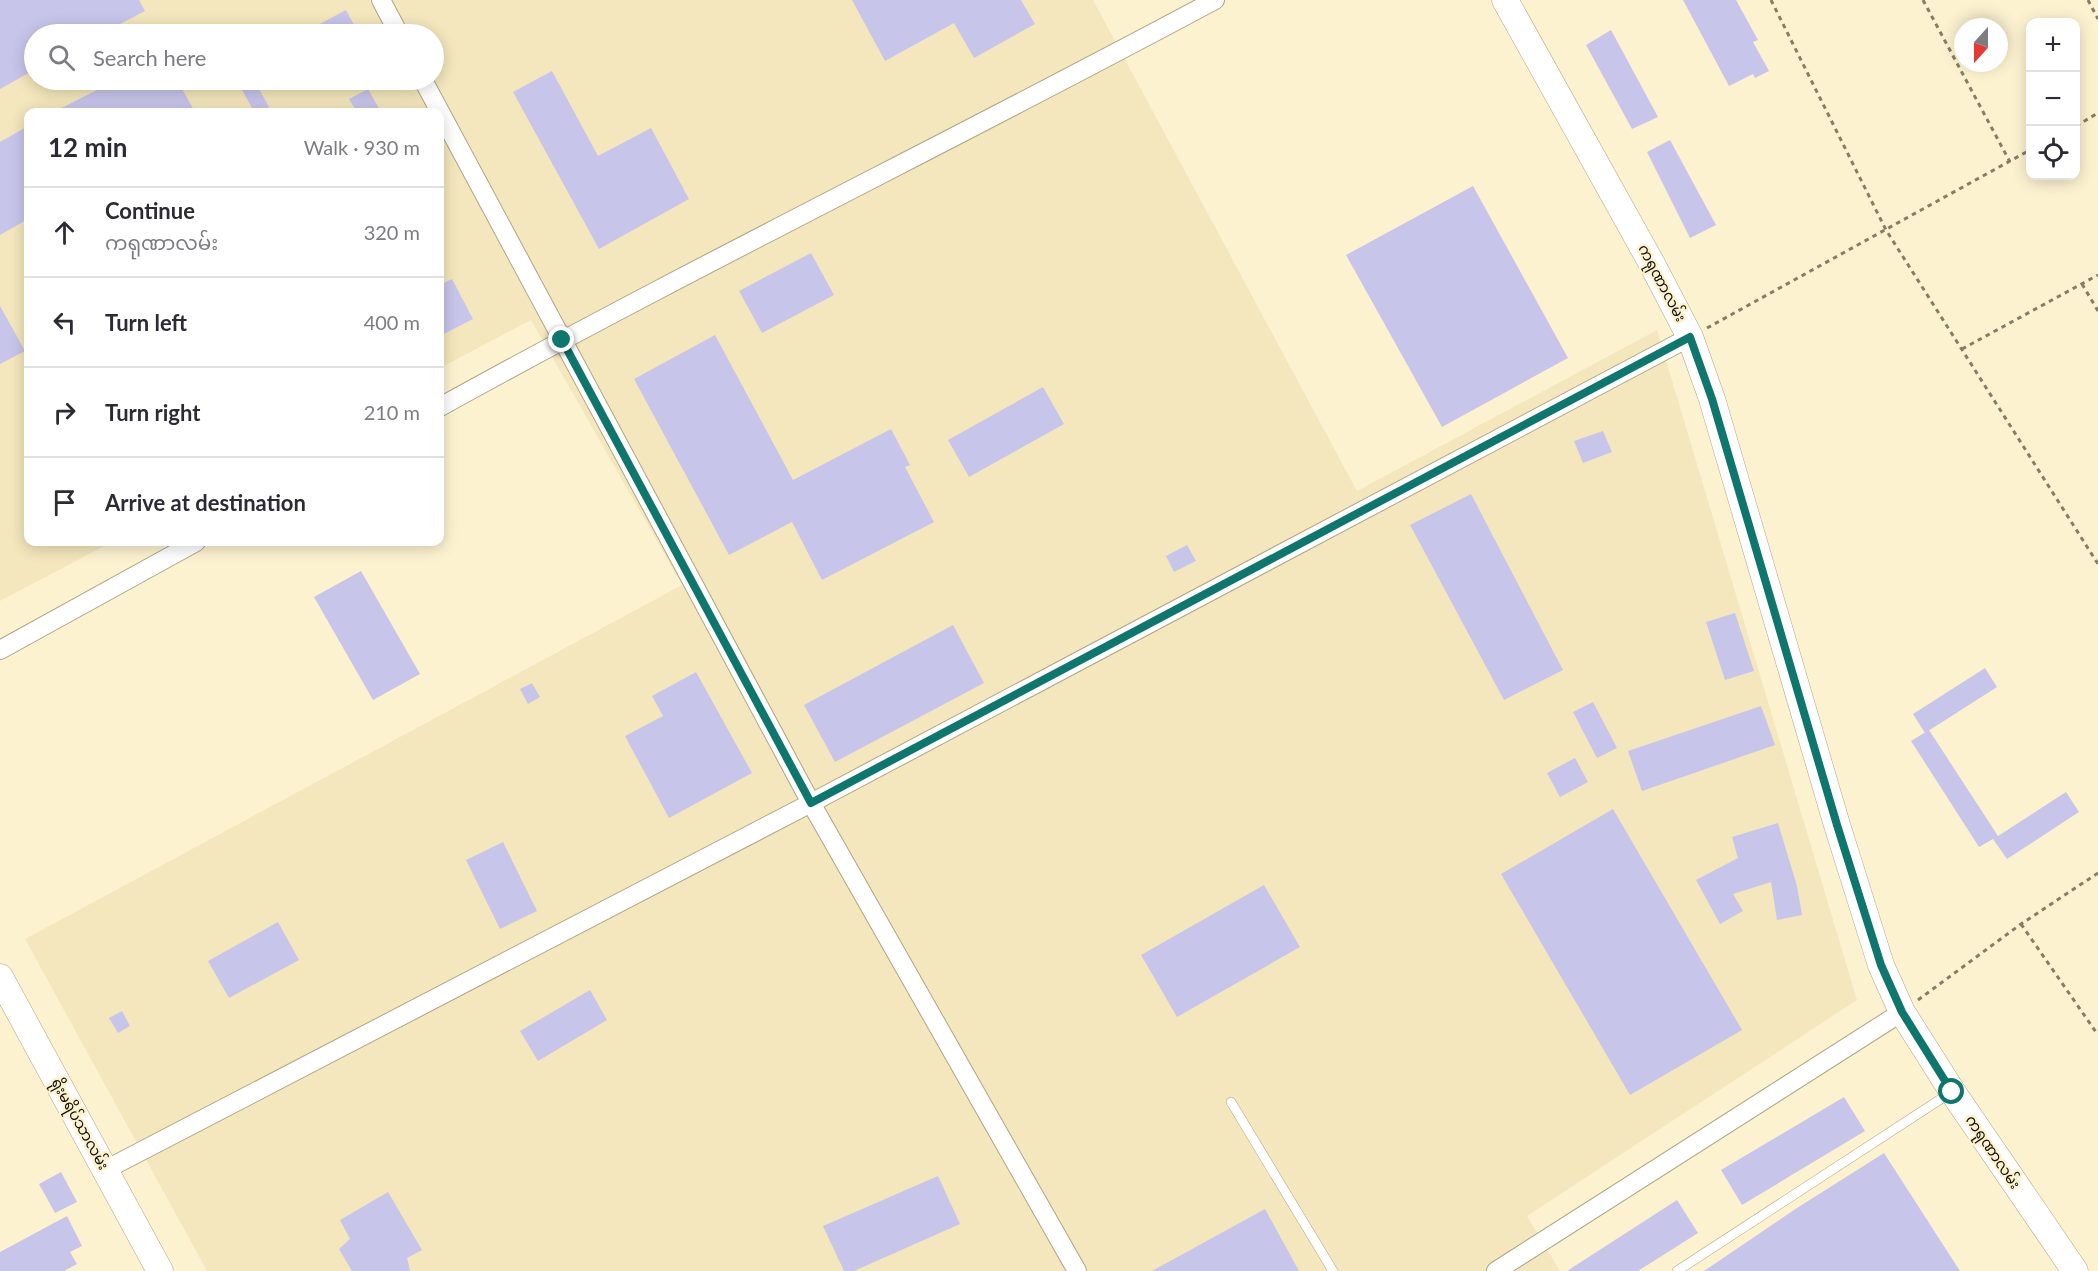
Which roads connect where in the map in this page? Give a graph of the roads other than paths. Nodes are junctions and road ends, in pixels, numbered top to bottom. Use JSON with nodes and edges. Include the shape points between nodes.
{"nodes":[{"id":1,"x":381,"y":0,"type":"edge"},
{"id":2,"x":1215,"y":0,"type":"edge"},
{"id":3,"x":1505,"y":0,"type":"edge"},
{"id":4,"x":394,"y":24,"type":"edge"},
{"id":5,"x":428,"y":90,"type":"edge"},
{"id":6,"x":438,"y":108,"type":"edge"},
{"id":7,"x":444,"y":119,"type":"edge"},
{"id":8,"x":1690,"y":337,"type":"junction"},
{"id":9,"x":562,"y":340,"type":"junction"},
{"id":10,"x":444,"y":405,"type":"edge"},
{"id":11,"x":189,"y":546,"type":"edge"},
{"id":12,"x":0,"y":650,"type":"edge"},
{"id":13,"x":811,"y":803,"type":"junction"},
{"id":14,"x":0,"y":977,"type":"edge"},
{"id":15,"x":1902,"y":1012,"type":"junction"},
{"id":16,"x":1952,"y":1092,"type":"junction"},
{"id":17,"x":1231,"y":1102,"type":"dead end"},
{"id":18,"x":105,"y":1170,"type":"junction"},
{"id":19,"x":160,"y":1271,"type":"edge"},
{"id":20,"x":1077,"y":1271,"type":"edge"},
{"id":21,"x":1333,"y":1271,"type":"edge"},
{"id":22,"x":1496,"y":1271,"type":"edge"},
{"id":23,"x":1677,"y":1271,"type":"edge"},
{"id":24,"x":2075,"y":1271,"type":"edge"}],
"edges":[{"from":1,"to":4,"type":"street"},
{"from":2,"to":9,"type":"street"},
{"from":3,"to":8,"type":"street","name":"ကရုဏာလမ်း"},
{"from":5,"to":6,"type":"street"},
{"from":7,"to":9,"type":"street"},
{"from":8,"to":13,"type":"street"},
{"from":8,"to":15,"type":"street","name":"ကရုဏာလမ်း","via":[[1712,399],[1843,846],[1881,965]]},
{"from":9,"to":10,"type":"street"},
{"from":9,"to":13,"type":"street"},
{"from":11,"to":12,"type":"street"},
{"from":13,"to":18,"type":"street"},
{"from":13,"to":20,"type":"street"},
{"from":14,"to":18,"type":"street","name":"ရိုးမရိပ်သာလမ်း"},
{"from":15,"to":16,"type":"street","name":"ကရုဏာလမ်း"},
{"from":15,"to":22,"type":"street"},
{"from":16,"to":23,"type":"lane"},
{"from":16,"to":24,"type":"street","name":"ကရုဏာလမ်း"},
{"from":17,"to":21,"type":"lane"},
{"from":18,"to":19,"type":"street","name":"ရိုးမရိပ်သာလမ်း"}]}
